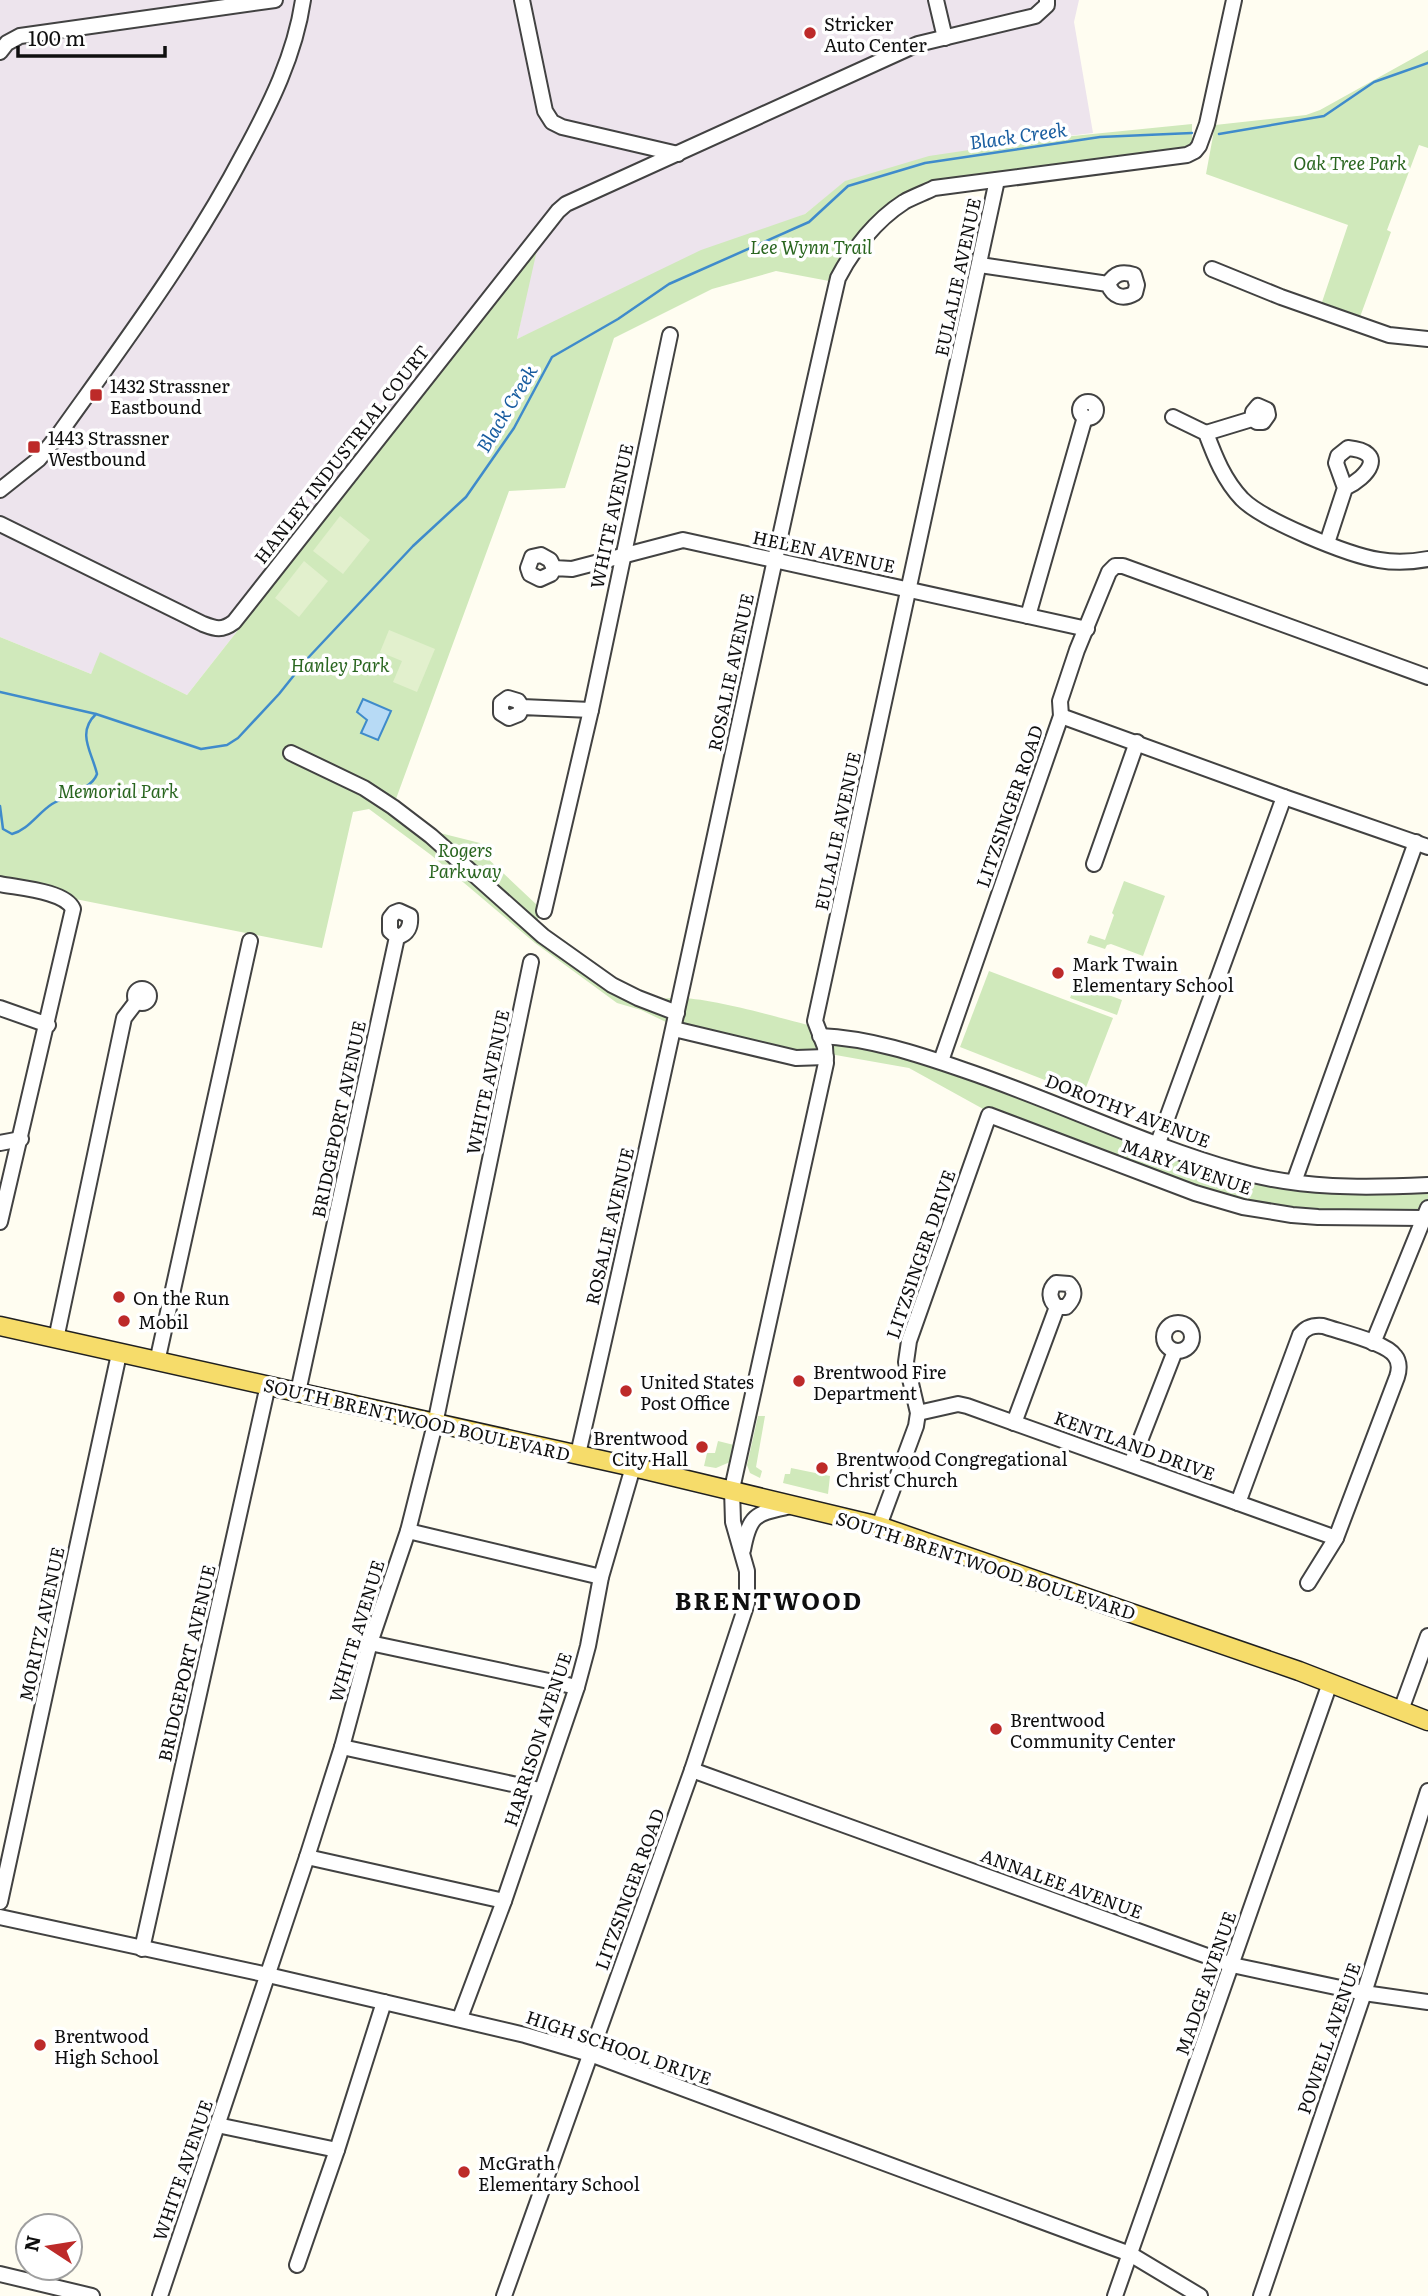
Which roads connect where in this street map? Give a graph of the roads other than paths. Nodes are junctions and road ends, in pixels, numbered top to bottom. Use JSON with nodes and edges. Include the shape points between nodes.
{"nodes":[{"id":1,"x":275,"y":0,"type":"edge"},
{"id":2,"x":303,"y":0,"type":"edge"},
{"id":3,"x":522,"y":0,"type":"edge"},
{"id":4,"x":936,"y":0,"type":"edge"},
{"id":5,"x":1048,"y":0,"type":"edge"},
{"id":6,"x":1234,"y":0,"type":"edge"},
{"id":7,"x":945,"y":38,"type":"junction"},
{"id":8,"x":0,"y":52,"type":"edge"},
{"id":9,"x":678,"y":154,"type":"junction"},
{"id":10,"x":997,"y":180,"type":"junction"},
{"id":11,"x":980,"y":265,"type":"junction"},
{"id":12,"x":1212,"y":269,"type":"dead end"},
{"id":13,"x":1108,"y":284,"type":"dead end"},
{"id":14,"x":670,"y":335,"type":"dead end"},
{"id":15,"x":1428,"y":339,"type":"edge"},
{"id":16,"x":1085,"y":417,"type":"dead end"},
{"id":17,"x":1173,"y":417,"type":"dead end"},
{"id":18,"x":1252,"y":419,"type":"dead end"},
{"id":19,"x":1206,"y":433,"type":"junction"},
{"id":20,"x":1345,"y":488,"type":"dead end"},
{"id":21,"x":0,"y":490,"type":"edge"},
{"id":22,"x":0,"y":524,"type":"edge"},
{"id":23,"x":1327,"y":542,"type":"junction"},
{"id":24,"x":622,"y":555,"type":"junction"},
{"id":25,"x":1428,"y":559,"type":"edge"},
{"id":26,"x":773,"y":560,"type":"junction"},
{"id":27,"x":554,"y":568,"type":"dead end"},
{"id":28,"x":909,"y":589,"type":"junction"},
{"id":29,"x":1028,"y":616,"type":"junction"},
{"id":30,"x":1087,"y":629,"type":"junction"},
{"id":31,"x":1428,"y":677,"type":"edge"},
{"id":32,"x":522,"y":707,"type":"dead end"},
{"id":33,"x":591,"y":710,"type":"junction"},
{"id":34,"x":1061,"y":716,"type":"junction"},
{"id":35,"x":1137,"y":742,"type":"junction"},
{"id":36,"x":291,"y":752,"type":"dead end"},
{"id":37,"x":1284,"y":797,"type":"junction"},
{"id":38,"x":1422,"y":845,"type":"edge"},
{"id":39,"x":1094,"y":864,"type":"dead end"},
{"id":40,"x":0,"y":884,"type":"edge"},
{"id":41,"x":544,"y":911,"type":"dead end"},
{"id":42,"x":397,"y":937,"type":"dead end"},
{"id":43,"x":250,"y":941,"type":"dead end"},
{"id":44,"x":531,"y":962,"type":"dead end"},
{"id":45,"x":137,"y":1001,"type":"dead end"},
{"id":46,"x":0,"y":1008,"type":"edge"},
{"id":47,"x":677,"y":1013,"type":"junction"},
{"id":48,"x":48,"y":1025,"type":"junction"},
{"id":49,"x":674,"y":1028,"type":"junction"},
{"id":50,"x":820,"y":1036,"type":"junction"},
{"id":51,"x":826,"y":1057,"type":"junction"},
{"id":52,"x":941,"y":1061,"type":"junction"},
{"id":53,"x":989,"y":1115,"type":"joint"},
{"id":54,"x":21,"y":1139,"type":"junction"},
{"id":55,"x":0,"y":1143,"type":"edge"},
{"id":56,"x":1158,"y":1143,"type":"junction"},
{"id":57,"x":0,"y":1153,"type":"edge"},
{"id":58,"x":12,"y":1167,"type":"junction"},
{"id":59,"x":1294,"y":1182,"type":"junction"},
{"id":60,"x":1428,"y":1185,"type":"edge"},
{"id":61,"x":1426,"y":1213,"type":"edge"},
{"id":62,"x":0,"y":1222,"type":"edge"},
{"id":63,"x":1056,"y":1307,"type":"dead end"},
{"id":64,"x":0,"y":1326,"type":"edge"},
{"id":65,"x":56,"y":1339,"type":"junction"},
{"id":66,"x":1373,"y":1343,"type":"junction"},
{"id":67,"x":1175,"y":1351,"type":"dead end"},
{"id":68,"x":119,"y":1353,"type":"junction"},
{"id":69,"x":157,"y":1362,"type":"junction"},
{"id":70,"x":268,"y":1385,"type":"junction"},
{"id":71,"x":298,"y":1392,"type":"junction"},
{"id":72,"x":918,"y":1413,"type":"junction"},
{"id":73,"x":1014,"y":1423,"type":"junction"},
{"id":74,"x":435,"y":1424,"type":"junction"},
{"id":75,"x":578,"y":1454,"type":"junction"},
{"id":76,"x":1131,"y":1464,"type":"junction"},
{"id":77,"x":633,"y":1466,"type":"junction"},
{"id":78,"x":732,"y":1489,"type":"junction"},
{"id":79,"x":1238,"y":1503,"type":"junction"},
{"id":80,"x":796,"y":1505,"type":"junction"},
{"id":81,"x":879,"y":1526,"type":"junction"},
{"id":82,"x":408,"y":1531,"type":"junction"},
{"id":83,"x":1336,"y":1538,"type":"junction"},
{"id":84,"x":743,"y":1552,"type":"junction"},
{"id":85,"x":601,"y":1577,"type":"junction"},
{"id":86,"x":1308,"y":1583,"type":"dead end"},
{"id":87,"x":1428,"y":1636,"type":"edge"},
{"id":88,"x":370,"y":1643,"type":"junction"},
{"id":89,"x":1330,"y":1683,"type":"junction"},
{"id":90,"x":577,"y":1687,"type":"junction"},
{"id":91,"x":1401,"y":1710,"type":"junction"},
{"id":92,"x":1428,"y":1721,"type":"edge"},
{"id":93,"x":342,"y":1747,"type":"junction"},
{"id":94,"x":692,"y":1770,"type":"junction"},
{"id":95,"x":540,"y":1790,"type":"junction"},
{"id":96,"x":1428,"y":1791,"type":"edge"},
{"id":97,"x":307,"y":1857,"type":"junction"},
{"id":98,"x":504,"y":1900,"type":"junction"},
{"id":99,"x":0,"y":1902,"type":"edge"},
{"id":100,"x":0,"y":1917,"type":"edge"},
{"id":101,"x":142,"y":1949,"type":"junction"},
{"id":102,"x":1232,"y":1965,"type":"junction"},
{"id":103,"x":268,"y":1975,"type":"junction"},
{"id":104,"x":1364,"y":1993,"type":"junction"},
{"id":105,"x":384,"y":2002,"type":"junction"},
{"id":106,"x":1428,"y":2002,"type":"edge"},
{"id":107,"x":460,"y":2018,"type":"junction"},
{"id":108,"x":590,"y":2054,"type":"junction"},
{"id":109,"x":217,"y":2125,"type":"junction"},
{"id":110,"x":337,"y":2150,"type":"junction"},
{"id":111,"x":1130,"y":2254,"type":"junction"},
{"id":112,"x":297,"y":2265,"type":"dead end"},
{"id":113,"x":0,"y":2274,"type":"edge"},
{"id":114,"x":92,"y":2296,"type":"edge"},
{"id":115,"x":160,"y":2296,"type":"edge"},
{"id":116,"x":504,"y":2296,"type":"edge"},
{"id":117,"x":1115,"y":2296,"type":"edge"},
{"id":118,"x":1200,"y":2296,"type":"edge"},
{"id":119,"x":1261,"y":2296,"type":"edge"}],
"edges":[{"from":1,"to":8,"type":"street","via":[[20,36]]},
{"from":2,"to":21,"type":"street","via":[[294,44],[277,89],[190,248],[54,441]]},
{"from":3,"to":9,"type":"street","via":[[545,111],[552,122]]},
{"from":4,"to":7,"type":"street"},
{"from":5,"to":7,"type":"street","name":"HANLEY INDUSTRIAL COURT","via":[[1041,12],[1024,20]]},
{"from":6,"to":10,"type":"street","name":"ROSALIE AVENUE","via":[[1199,146],[1187,155]]},
{"from":7,"to":9,"type":"street","name":"HANLEY INDUSTRIAL COURT","via":[[918,44]]},
{"from":9,"to":22,"type":"street","name":"HANLEY INDUSTRIAL COURT","via":[[575,199],[558,212],[226,628],[203,624]]},
{"from":10,"to":11,"type":"street","name":"EULALIE AVENUE"},
{"from":10,"to":26,"type":"street","name":"ROSALIE AVENUE","via":[[934,188],[905,202],[882,219],[843,268]]},
{"from":11,"to":13,"type":"street"},
{"from":11,"to":28,"type":"street","name":"EULALIE AVENUE"},
{"from":12,"to":15,"type":"street","via":[[1389,335]]},
{"from":14,"to":24,"type":"street","name":"WHITE AVENUE"},
{"from":16,"to":29,"type":"street"},
{"from":17,"to":19,"type":"street"},
{"from":18,"to":19,"type":"street"},
{"from":19,"to":23,"type":"street","via":[[1220,468],[1242,498],[1270,519]]},
{"from":20,"to":23,"type":"street"},
{"from":23,"to":25,"type":"street","via":[[1378,560]]},
{"from":24,"to":26,"type":"street","name":"HELEN AVENUE","via":[[682,540]]},
{"from":24,"to":27,"type":"street","name":"HELEN AVENUE","via":[[572,569]]},
{"from":24,"to":33,"type":"street","name":"WHITE AVENUE"},
{"from":26,"to":28,"type":"street","name":"HELEN AVENUE"},
{"from":26,"to":47,"type":"street","name":"ROSALIE AVENUE"},
{"from":28,"to":29,"type":"street","name":"HELEN AVENUE"},
{"from":28,"to":50,"type":"street","name":"EULALIE AVENUE","via":[[815,1021]]},
{"from":29,"to":30,"type":"street","name":"HELEN AVENUE"},
{"from":30,"to":31,"type":"street","name":"LITZSINGER ROAD","via":[[1109,572],[1123,566]]},
{"from":30,"to":34,"type":"street","name":"LITZSINGER ROAD","via":[[1060,701]]},
{"from":32,"to":33,"type":"street"},
{"from":33,"to":41,"type":"street","name":"WHITE AVENUE"},
{"from":34,"to":35,"type":"street"},
{"from":34,"to":52,"type":"street","name":"LITZSINGER ROAD"},
{"from":35,"to":37,"type":"street"},
{"from":35,"to":39,"type":"street"},
{"from":36,"to":47,"type":"street","via":[[394,807],[543,936],[612,985]]},
{"from":37,"to":38,"type":"street"},
{"from":37,"to":56,"type":"street"},
{"from":38,"to":59,"type":"street"},
{"from":40,"to":48,"type":"street","via":[[60,897],[73,909]]},
{"from":42,"to":71,"type":"street","name":"BRIDGEPORT AVENUE"},
{"from":43,"to":69,"type":"street"},
{"from":44,"to":74,"type":"street","name":"WHITE AVENUE"},
{"from":45,"to":65,"type":"street","via":[[124,1018]]},
{"from":46,"to":48,"type":"street"},
{"from":47,"to":49,"type":"street","name":"ROSALIE AVENUE"},
{"from":48,"to":54,"type":"street"},
{"from":49,"to":51,"type":"street","via":[[796,1058]]},
{"from":49,"to":75,"type":"street","name":"ROSALIE AVENUE"},
{"from":50,"to":51,"type":"street","name":"EULALIE AVENUE"},
{"from":50,"to":52,"type":"street","name":"DOROTHY AVENUE","via":[[848,1038]]},
{"from":51,"to":78,"type":"street","name":"EULALIE AVENUE"},
{"from":52,"to":56,"type":"street","name":"DOROTHY AVENUE"},
{"from":53,"to":61,"type":"street","name":"MARY AVENUE","via":[[1243,1207],[1305,1216]]},
{"from":53,"to":72,"type":"street","name":"LITZSINGER DRIVE","via":[[909,1341],[907,1371]]},
{"from":54,"to":55,"type":"street"},
{"from":54,"to":58,"type":"street"},
{"from":56,"to":59,"type":"street","name":"DOROTHY AVENUE","via":[[1240,1172]]},
{"from":57,"to":58,"type":"street"},
{"from":58,"to":62,"type":"street"},
{"from":59,"to":60,"type":"street","name":"DOROTHY AVENUE"},
{"from":61,"to":66,"type":"street"},
{"from":63,"to":73,"type":"street"},
{"from":64,"to":65,"type":"main road","name":"SOUTH BRENTWOOD BOULEVARD"},
{"from":65,"to":68,"type":"main road","name":"SOUTH BRENTWOOD BOULEVARD"},
{"from":66,"to":79,"type":"street","via":[[1323,1326],[1304,1330]]},
{"from":66,"to":83,"type":"street","via":[[1396,1356],[1398,1372]]},
{"from":67,"to":76,"type":"street"},
{"from":68,"to":69,"type":"main road","name":"SOUTH BRENTWOOD BOULEVARD"},
{"from":68,"to":99,"type":"street","name":"MORITZ AVENUE"},
{"from":69,"to":70,"type":"main road","name":"SOUTH BRENTWOOD BOULEVARD"},
{"from":70,"to":71,"type":"main road","name":"SOUTH BRENTWOOD BOULEVARD"},
{"from":70,"to":101,"type":"street","name":"BRIDGEPORT AVENUE"},
{"from":71,"to":74,"type":"main road","name":"SOUTH BRENTWOOD BOULEVARD"},
{"from":72,"to":73,"type":"street","name":"KENTLAND DRIVE","via":[[958,1404]]},
{"from":72,"to":81,"type":"street"},
{"from":73,"to":76,"type":"street","name":"KENTLAND DRIVE"},
{"from":74,"to":75,"type":"main road","name":"SOUTH BRENTWOOD BOULEVARD"},
{"from":74,"to":82,"type":"street","name":"WHITE AVENUE"},
{"from":75,"to":77,"type":"main road","name":"SOUTH BRENTWOOD BOULEVARD"},
{"from":76,"to":79,"type":"street","name":"KENTLAND DRIVE"},
{"from":77,"to":78,"type":"main road","name":"SOUTH BRENTWOOD BOULEVARD"},
{"from":77,"to":85,"type":"street","name":"HARRISON AVENUE"},
{"from":78,"to":80,"type":"main road","name":"SOUTH BRENTWOOD BOULEVARD"},
{"from":78,"to":84,"type":"street","name":"LITZSINGER ROAD","via":[[733,1522]]},
{"from":79,"to":83,"type":"street","name":"KENTLAND DRIVE"},
{"from":80,"to":81,"type":"main road","name":"SOUTH BRENTWOOD BOULEVARD"},
{"from":80,"to":84,"type":"street","via":[[759,1514],[750,1521]]},
{"from":81,"to":89,"type":"main road","name":"SOUTH BRENTWOOD BOULEVARD"},
{"from":82,"to":85,"type":"street"},
{"from":82,"to":88,"type":"street","name":"WHITE AVENUE"},
{"from":83,"to":86,"type":"street"},
{"from":84,"to":94,"type":"street","name":"LITZSINGER ROAD","via":[[747,1603]]},
{"from":85,"to":90,"type":"street","name":"HARRISON AVENUE"},
{"from":87,"to":91,"type":"street"},
{"from":88,"to":90,"type":"street"},
{"from":88,"to":93,"type":"street","name":"WHITE AVENUE"},
{"from":89,"to":91,"type":"main road","name":"SOUTH BRENTWOOD BOULEVARD"},
{"from":89,"to":102,"type":"street","name":"MADGE AVENUE"},
{"from":90,"to":95,"type":"street","name":"HARRISON AVENUE"},
{"from":91,"to":92,"type":"main road","name":"SOUTH BRENTWOOD BOULEVARD"},
{"from":93,"to":95,"type":"street"},
{"from":93,"to":97,"type":"street","name":"WHITE AVENUE"},
{"from":94,"to":102,"type":"street","name":"ANNALEE AVENUE"},
{"from":94,"to":108,"type":"street","name":"LITZSINGER ROAD"},
{"from":95,"to":98,"type":"street","name":"HARRISON AVENUE"},
{"from":96,"to":104,"type":"street","name":"POWELL AVENUE"},
{"from":97,"to":98,"type":"street"},
{"from":97,"to":103,"type":"street","name":"WHITE AVENUE"},
{"from":98,"to":107,"type":"street","name":"HARRISON AVENUE"},
{"from":100,"to":101,"type":"street","name":"HIGH SCHOOL DRIVE"},
{"from":101,"to":103,"type":"street","name":"HIGH SCHOOL DRIVE"},
{"from":102,"to":104,"type":"street","name":"ANNALEE AVENUE"},
{"from":102,"to":111,"type":"street","name":"MADGE AVENUE"},
{"from":103,"to":105,"type":"street","name":"HIGH SCHOOL DRIVE"},
{"from":103,"to":109,"type":"street","name":"WHITE AVENUE"},
{"from":104,"to":106,"type":"street","name":"ANNALEE AVENUE"},
{"from":104,"to":119,"type":"street","name":"POWELL AVENUE"},
{"from":105,"to":107,"type":"street","name":"HIGH SCHOOL DRIVE"},
{"from":105,"to":110,"type":"street"},
{"from":107,"to":108,"type":"street","name":"HIGH SCHOOL DRIVE"},
{"from":108,"to":111,"type":"street","name":"HIGH SCHOOL DRIVE"},
{"from":108,"to":116,"type":"street","name":"LITZSINGER ROAD"},
{"from":109,"to":110,"type":"street"},
{"from":109,"to":115,"type":"street","name":"WHITE AVENUE"},
{"from":110,"to":112,"type":"street"},
{"from":111,"to":117,"type":"street","name":"MADGE AVENUE"},
{"from":111,"to":118,"type":"street","name":"HIGH SCHOOL DRIVE"},
{"from":113,"to":114,"type":"street"}]}
